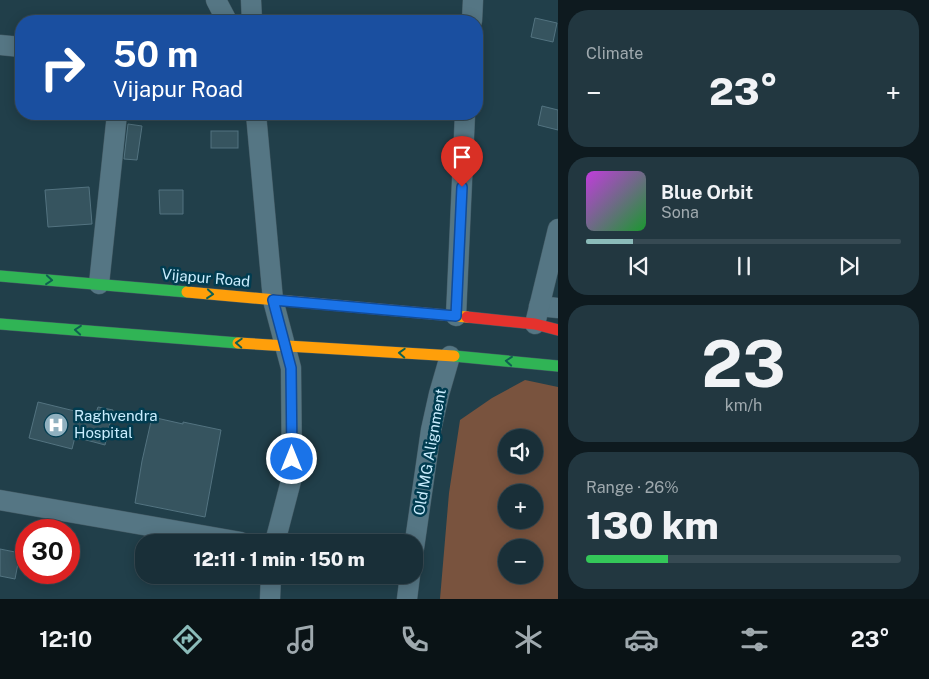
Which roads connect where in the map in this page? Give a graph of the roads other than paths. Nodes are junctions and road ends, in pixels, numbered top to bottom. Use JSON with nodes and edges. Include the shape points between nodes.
{"nodes":[{"id":1,"x":216,"y":0,"type":"edge"},
{"id":2,"x":252,"y":0,"type":"edge"},
{"id":3,"x":473,"y":0,"type":"edge"},
{"id":4,"x":224,"y":15,"type":"edge"},
{"id":5,"x":252,"y":15,"type":"edge"},
{"id":6,"x":472,"y":15,"type":"edge"},
{"id":7,"x":0,"y":45,"type":"edge"},
{"id":8,"x":15,"y":46,"type":"edge"},
{"id":9,"x":116,"y":120,"type":"edge"},
{"id":10,"x":257,"y":120,"type":"edge"},
{"id":11,"x":465,"y":120,"type":"edge"},
{"id":12,"x":558,"y":229,"type":"edge"},
{"id":13,"x":0,"y":276,"type":"edge"},
{"id":14,"x":99,"y":284,"type":"junction"},
{"id":15,"x":273,"y":300,"type":"junction"},
{"id":16,"x":544,"y":313,"type":"edge"},
{"id":17,"x":456,"y":316,"type":"junction"},
{"id":18,"x":0,"y":324,"type":"edge"},
{"id":19,"x":558,"y":330,"type":"edge"},
{"id":20,"x":285,"y":346,"type":"junction"},
{"id":21,"x":450,"y":356,"type":"junction"},
{"id":22,"x":558,"y":366,"type":"edge"},
{"id":23,"x":0,"y":500,"type":"edge"},
{"id":24,"x":194,"y":534,"type":"edge"},
{"id":25,"x":277,"y":534,"type":"edge"},
{"id":26,"x":416,"y":534,"type":"edge"},
{"id":27,"x":271,"y":584,"type":"edge"},
{"id":28,"x":409,"y":584,"type":"edge"},
{"id":29,"x":270,"y":599,"type":"edge"},
{"id":30,"x":407,"y":599,"type":"edge"}],
"edges":[{"from":1,"to":4,"type":"street"},
{"from":2,"to":5,"type":"street"},
{"from":3,"to":6,"type":"street"},
{"from":7,"to":8,"type":"street"},
{"from":9,"to":14,"type":"street"},
{"from":10,"to":15,"type":"street"},
{"from":11,"to":17,"type":"street"},
{"from":12,"to":16,"type":"street"},
{"from":13,"to":14,"type":"main road","name":"Vijapur Road","one_way":true},
{"from":14,"to":15,"type":"main road","name":"Vijapur Road","one_way":true},
{"from":15,"to":17,"type":"main road","name":"Vijapur Road"},
{"from":15,"to":20,"type":"street"},
{"from":16,"to":17,"type":"main road","name":"Vijapur Road"},
{"from":16,"to":19,"type":"main road","name":"Vijapur Road"},
{"from":20,"to":18,"type":"main road","one_way":true},
{"from":21,"to":20,"type":"main road","one_way":true},
{"from":20,"to":25,"type":"street","via":[[291,368],[292,477]]},
{"from":22,"to":21,"type":"main road","one_way":true},
{"from":21,"to":26,"type":"street","name":"Old MG Alignment","via":[[431,430]]},
{"from":23,"to":24,"type":"street"},
{"from":27,"to":29,"type":"street"},
{"from":28,"to":30,"type":"street"}]}
